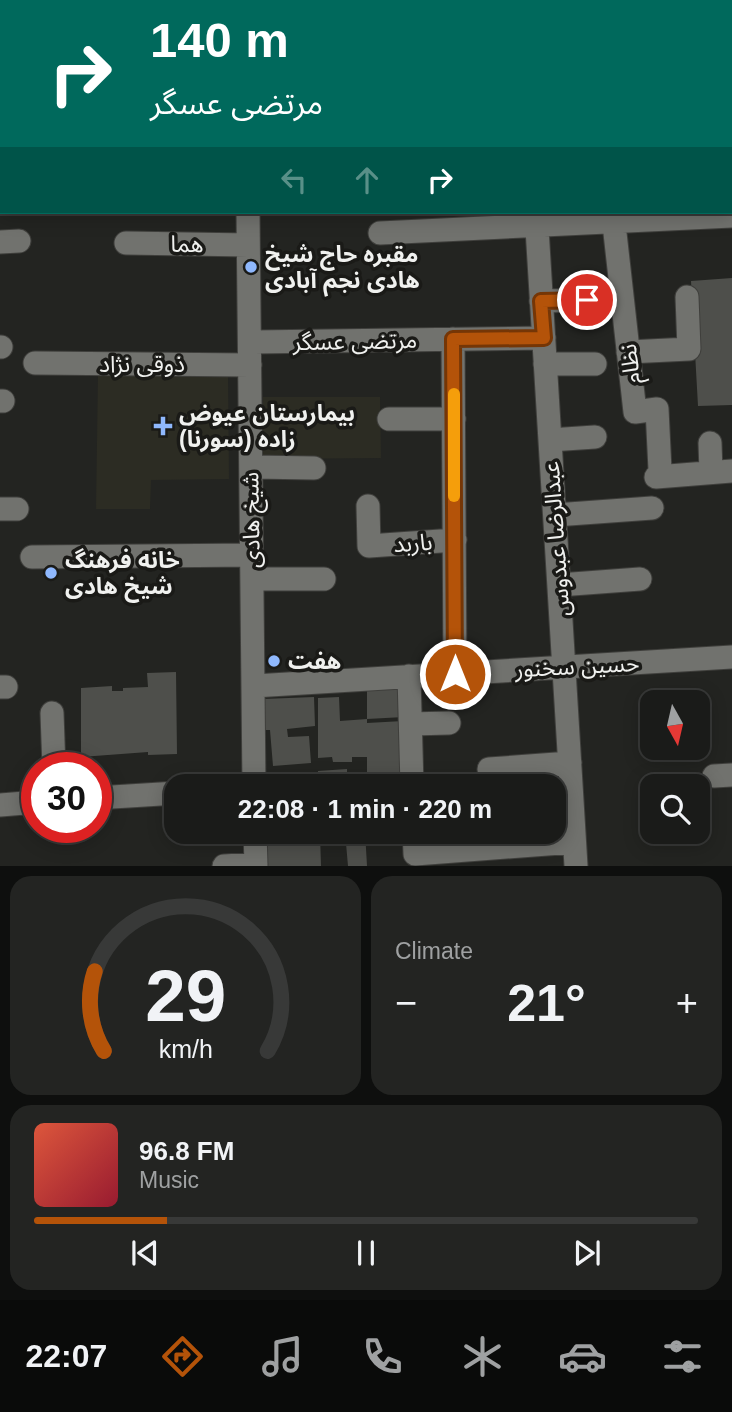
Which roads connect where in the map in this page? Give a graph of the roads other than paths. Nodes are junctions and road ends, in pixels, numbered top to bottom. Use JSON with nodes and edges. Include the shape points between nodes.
{"nodes":[{"id":1,"x":248,"y":214,"type":"edge"},
{"id":2,"x":732,"y":216,"type":"edge"},
{"id":3,"x":536,"y":218,"type":"edge"},
{"id":4,"x":380,"y":233,"type":"dead end"},
{"id":5,"x":615,"y":233,"type":"dead end"},
{"id":6,"x":125,"y":243,"type":"dead end"},
{"id":7,"x":248,"y":245,"type":"junction"},
{"id":8,"x":687,"y":297,"type":"dead end"},
{"id":9,"x":587,"y":300,"type":"dead end"},
{"id":10,"x":541,"y":301,"type":"junction"},
{"id":11,"x":544,"y":338,"type":"junction"},
{"id":12,"x":453,"y":339,"type":"junction"},
{"id":13,"x":628,"y":352,"type":"junction"},
{"id":14,"x":250,"y":354,"type":"junction"},
{"id":15,"x":35,"y":363,"type":"dead end"},
{"id":16,"x":545,"y":364,"type":"junction"},
{"id":17,"x":595,"y":364,"type":"dead end"},
{"id":18,"x":389,"y":419,"type":"dead end"},
{"id":19,"x":454,"y":419,"type":"junction"},
{"id":20,"x":595,"y":438,"type":"dead end"},
{"id":21,"x":550,"y":440,"type":"junction"},
{"id":22,"x":710,"y":443,"type":"dead end"},
{"id":23,"x":251,"y":467,"type":"junction"},
{"id":24,"x":314,"y":468,"type":"dead end"},
{"id":25,"x":722,"y":472,"type":"edge"},
{"id":26,"x":368,"y":506,"type":"dead end"},
{"id":27,"x":652,"y":508,"type":"dead end"},
{"id":28,"x":555,"y":515,"type":"junction"},
{"id":29,"x":454,"y":540,"type":"junction"},
{"id":30,"x":252,"y":555,"type":"junction"},
{"id":31,"x":32,"y":557,"type":"dead end"},
{"id":32,"x":252,"y":579,"type":"junction"},
{"id":33,"x":324,"y":579,"type":"dead end"},
{"id":34,"x":640,"y":579,"type":"dead end"},
{"id":35,"x":559,"y":585,"type":"junction"},
{"id":36,"x":732,"y":657,"type":"edge"},
{"id":37,"x":564,"y":667,"type":"junction"},
{"id":38,"x":455,"y":674,"type":"junction"},
{"id":39,"x":409,"y":676,"type":"junction"},
{"id":40,"x":253,"y":686,"type":"junction"},
{"id":41,"x":52,"y":713,"type":"dead end"},
{"id":42,"x":449,"y":723,"type":"dead end"},
{"id":43,"x":411,"y":724,"type":"junction"},
{"id":44,"x":53,"y":752,"type":"edge"},
{"id":45,"x":570,"y":763,"type":"junction"},
{"id":46,"x":489,"y":769,"type":"dead end"},
{"id":47,"x":254,"y":774,"type":"edge"},
{"id":48,"x":412,"y":774,"type":"edge"},
{"id":49,"x":164,"y":794,"type":"edge"},
{"id":50,"x":112,"y":797,"type":"edge"},
{"id":51,"x":21,"y":803,"type":"edge"},
{"id":52,"x":0,"y":805,"type":"edge"},
{"id":53,"x":575,"y":842,"type":"junction"},
{"id":54,"x":566,"y":843,"type":"edge"},
{"id":55,"x":255,"y":844,"type":"edge"},
{"id":56,"x":415,"y":844,"type":"edge"},
{"id":57,"x":546,"y":844,"type":"edge"},
{"id":58,"x":256,"y":865,"type":"edge"},
{"id":59,"x":224,"y":866,"type":"edge"},
{"id":60,"x":576,"y":866,"type":"edge"}],
"edges":[{"from":1,"to":7,"type":"street","name":"شیخ هادی"},
{"from":2,"to":3,"type":"street"},
{"from":3,"to":4,"type":"street"},
{"from":3,"to":10,"type":"street","name":"عبدالرضا عبدوس"},
{"from":5,"to":13,"type":"street","name":"نظام"},
{"from":6,"to":7,"type":"street","name":"هما"},
{"from":7,"to":14,"type":"street","name":"شیخ هادی"},
{"from":8,"to":13,"type":"street","via":[[689,349]]},
{"from":9,"to":10,"type":"street"},
{"from":10,"to":11,"type":"street","name":"عبدالرضا عبدوس"},
{"from":11,"to":12,"type":"street","name":"مرتضی عسگر"},
{"from":11,"to":16,"type":"street","name":"عبدالرضا عبدوس"},
{"from":12,"to":14,"type":"street","name":"مرتضی عسگر"},
{"from":12,"to":19,"type":"street"},
{"from":13,"to":25,"type":"street","name":"نظام","via":[[635,412],[657,409],[658,473]]},
{"from":14,"to":15,"type":"street","name":"ذوقی نژاد"},
{"from":14,"to":23,"type":"street","name":"شیخ هادی"},
{"from":16,"to":17,"type":"street"},
{"from":16,"to":21,"type":"street","name":"عبدالرضا عبدوس"},
{"from":18,"to":19,"type":"street"},
{"from":19,"to":29,"type":"street"},
{"from":20,"to":21,"type":"street"},
{"from":21,"to":28,"type":"street","name":"عبدالرضا عبدوس"},
{"from":22,"to":25,"type":"street"},
{"from":23,"to":24,"type":"street"},
{"from":23,"to":30,"type":"street","name":"شیخ هادی"},
{"from":26,"to":29,"type":"street","name":"باربد","via":[[369,546]]},
{"from":27,"to":28,"type":"street"},
{"from":28,"to":35,"type":"street","name":"عبدالرضا عبدوس"},
{"from":29,"to":38,"type":"street"},
{"from":30,"to":31,"type":"street"},
{"from":30,"to":32,"type":"street","name":"شیخ هادی"},
{"from":32,"to":33,"type":"street"},
{"from":32,"to":40,"type":"street","name":"شیخ هادی"},
{"from":34,"to":35,"type":"street"},
{"from":35,"to":37,"type":"street","name":"عبدالرضا عبدوس"},
{"from":36,"to":37,"type":"street","name":"حسین سخنور"},
{"from":37,"to":38,"type":"street","name":"حسین سخنور"},
{"from":37,"to":45,"type":"street","name":"عبدالرضا عبدوس"},
{"from":38,"to":39,"type":"street","name":"حسین سخنور"},
{"from":39,"to":40,"type":"street","name":"حسین سخنور"},
{"from":39,"to":43,"type":"street"},
{"from":40,"to":47,"type":"street","name":"شیخ هادی"},
{"from":41,"to":44,"type":"street"},
{"from":42,"to":43,"type":"street"},
{"from":43,"to":48,"type":"street"},
{"from":45,"to":46,"type":"street"},
{"from":45,"to":53,"type":"street","name":"عبدالرضا عبدوس"},
{"from":49,"to":50,"type":"street"},
{"from":51,"to":52,"type":"street"},
{"from":53,"to":54,"type":"street"},
{"from":53,"to":60,"type":"street","name":"عبدالرضا عبدوس"},
{"from":55,"to":58,"type":"street"},
{"from":56,"to":57,"type":"street","via":[[415,853]]},
{"from":58,"to":59,"type":"street"}]}
